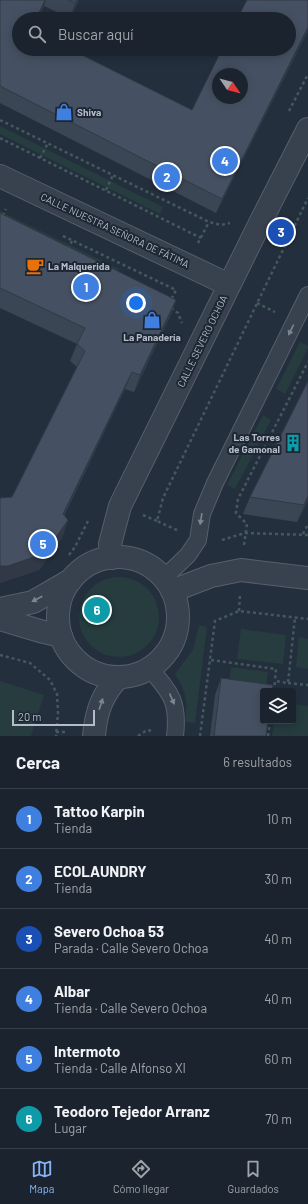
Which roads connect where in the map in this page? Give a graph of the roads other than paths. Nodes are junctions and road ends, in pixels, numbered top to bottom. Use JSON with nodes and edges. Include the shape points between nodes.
{"nodes":[{"id":1,"x":308,"y":129,"type":"edge"},
{"id":2,"x":0,"y":176,"type":"edge"},
{"id":3,"x":229,"y":285,"type":"junction"},
{"id":4,"x":308,"y":295,"type":"edge"},
{"id":5,"x":112,"y":558,"type":"junction"},
{"id":6,"x":308,"y":578,"type":"edge"},
{"id":7,"x":71,"y":580,"type":"junction"},
{"id":8,"x":168,"y":584,"type":"junction"},
{"id":9,"x":0,"y":609,"type":"edge"},
{"id":10,"x":0,"y":619,"type":"edge"},
{"id":11,"x":61,"y":636,"type":"junction"},
{"id":12,"x":150,"y":669,"type":"junction"},
{"id":13,"x":119,"y":677,"type":"junction"},
{"id":14,"x":94,"y":736,"type":"edge"},
{"id":15,"x":175,"y":736,"type":"edge"}],
"edges":[{"from":1,"to":3,"type":"street","name":"CALLE SEVERO OCHOA"},
{"from":2,"to":3,"type":"street","name":"CALLE NUESTRA SEÑORA DE FÁTIMA"},
{"from":3,"to":5,"type":"street","name":"CALLE SEVERO OCHOA","via":[[120,506],[110,544]]},
{"from":4,"to":8,"type":"lane","one_way":true,"via":[[215,483],[202,514],[198,540]]},
{"from":5,"to":7,"type":"street","via":[[96,561]]},
{"from":5,"to":8,"type":"street","via":[[137,560],[152,568]]},
{"from":6,"to":8,"type":"street","via":[[242,570]]},
{"from":7,"to":9,"type":"street","one_way":true,"via":[[33,602]]},
{"from":7,"to":11,"type":"street","via":[[62,598],[58,616]]},
{"from":8,"to":12,"type":"street","via":[[176,600],[177,628],[172,644],[163,658]]},
{"from":10,"to":11,"type":"street"},
{"from":11,"to":13,"type":"street","via":[[70,654],[85,668],[98,675]]},
{"from":12,"to":13,"type":"street","via":[[135,675]]},
{"from":12,"to":15,"type":"lane","one_way":true,"via":[[167,688],[174,702]]},
{"from":14,"to":13,"type":"street","one_way":true,"via":[[104,695]]}]}
